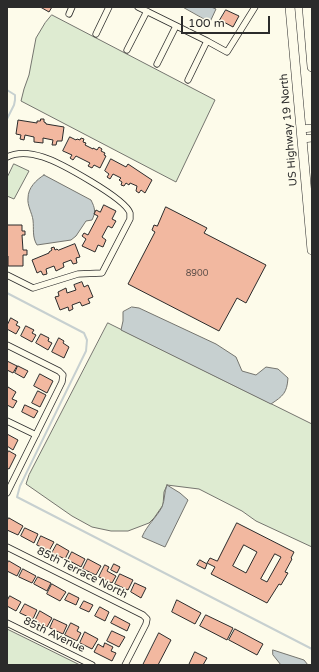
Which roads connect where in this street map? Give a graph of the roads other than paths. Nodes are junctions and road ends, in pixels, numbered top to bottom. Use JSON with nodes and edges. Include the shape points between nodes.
{"nodes":[{"id":1,"x":72,"y":7,"type":"edge"},
{"id":2,"x":110,"y":7,"type":"edge"},
{"id":3,"x":138,"y":7,"type":"edge"},
{"id":4,"x":255,"y":7,"type":"edge"},
{"id":5,"x":290,"y":7,"type":"edge"},
{"id":6,"x":304,"y":8,"type":"edge"},
{"id":7,"x":147,"y":11,"type":"junction"},
{"id":8,"x":69,"y":14,"type":"dead end"},
{"id":9,"x":176,"y":26,"type":"junction"},
{"id":10,"x":96,"y":34,"type":"dead end"},
{"id":11,"x":207,"y":41,"type":"junction"},
{"id":12,"x":127,"y":50,"type":"dead end"},
{"id":13,"x":158,"y":64,"type":"dead end"},
{"id":14,"x":312,"y":67,"type":"edge"},
{"id":15,"x":188,"y":80,"type":"dead end"},
{"id":16,"x":312,"y":128,"type":"edge"},
{"id":17,"x":302,"y":134,"type":"junction"},
{"id":18,"x":312,"y":138,"type":"edge"},
{"id":19,"x":7,"y":157,"type":"edge"},
{"id":20,"x":312,"y":250,"type":"edge"},
{"id":21,"x":7,"y":276,"type":"edge"},
{"id":22,"x":7,"y":345,"type":"edge"},
{"id":23,"x":7,"y":421,"type":"edge"},
{"id":24,"x":36,"y":435,"type":"junction"},
{"id":25,"x":7,"y":493,"type":"edge"},
{"id":26,"x":7,"y":547,"type":"edge"},
{"id":27,"x":7,"y":623,"type":"edge"},
{"id":28,"x":92,"y":665,"type":"edge"},
{"id":29,"x":125,"y":665,"type":"edge"}],
"edges":[{"from":1,"to":8,"type":"street"},
{"from":2,"to":10,"type":"street"},
{"from":3,"to":7,"type":"street"},
{"from":4,"to":11,"type":"street","via":[[227,52]]},
{"from":5,"to":17,"type":"highway","name":"US Highway 19 North"},
{"from":6,"to":14,"type":"highway"},
{"from":7,"to":9,"type":"street"},
{"from":7,"to":12,"type":"street"},
{"from":9,"to":11,"type":"street"},
{"from":9,"to":13,"type":"street"},
{"from":11,"to":15,"type":"street"},
{"from":16,"to":17,"type":"street"},
{"from":17,"to":18,"type":"street"},
{"from":17,"to":20,"type":"highway","name":"US Highway 19 North"},
{"from":19,"to":21,"type":"street","via":[[14,153],[43,157],[96,183],[130,212],[130,219],[102,273],[78,274],[33,288]]},
{"from":22,"to":24,"type":"street","via":[[63,375]]},
{"from":23,"to":24,"type":"street"},
{"from":24,"to":25,"type":"street"},
{"from":26,"to":29,"type":"street","name":"85th Terrace North","via":[[143,615],[146,624]]},
{"from":27,"to":28,"type":"street","name":"85th Avenue"}]}
